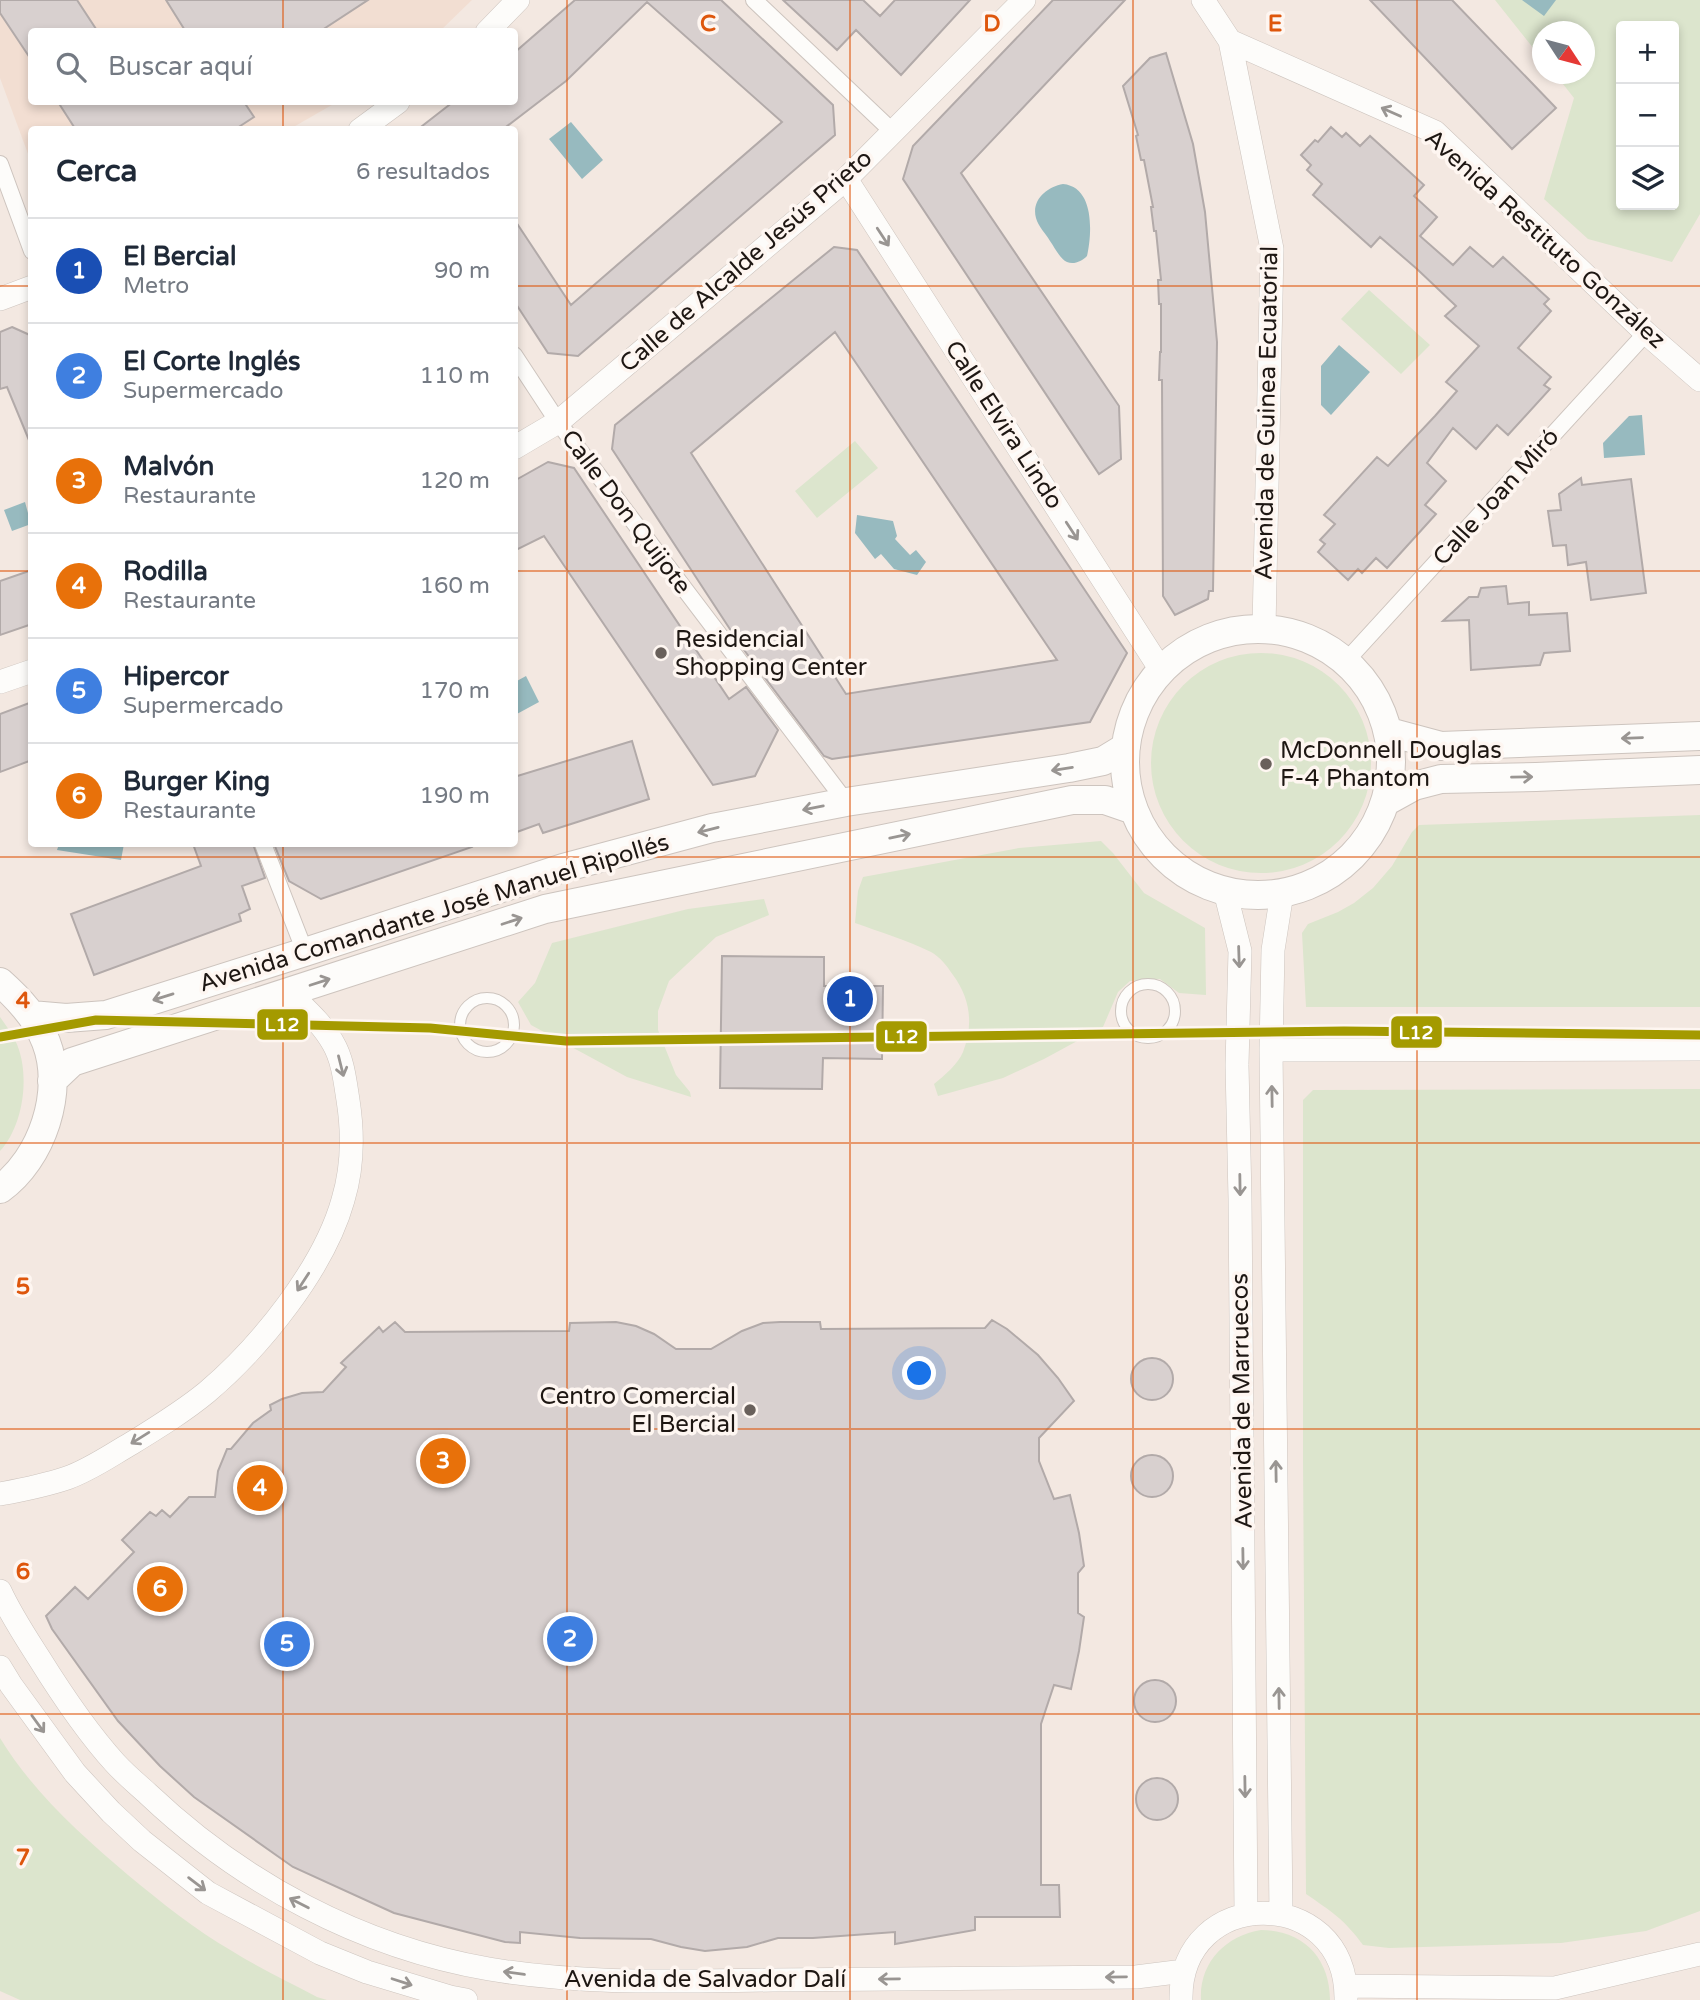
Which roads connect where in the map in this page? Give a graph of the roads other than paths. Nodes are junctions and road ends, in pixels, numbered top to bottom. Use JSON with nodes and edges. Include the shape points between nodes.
{"nodes":[{"id":1,"x":518,"y":0,"type":"edge"},
{"id":2,"x":754,"y":0,"type":"edge"},
{"id":3,"x":1024,"y":0,"type":"edge"},
{"id":4,"x":1203,"y":0,"type":"edge"},
{"id":5,"x":491,"y":28,"type":"edge"},
{"id":6,"x":1230,"y":41,"type":"junction"},
{"id":7,"x":394,"y":105,"type":"edge"},
{"id":8,"x":368,"y":126,"type":"edge"},
{"id":9,"x":892,"y":131,"type":"junction"},
{"id":10,"x":0,"y":164,"type":"edge"},
{"id":11,"x":846,"y":179,"type":"junction"},
{"id":12,"x":28,"y":240,"type":"edge"},
{"id":13,"x":28,"y":288,"type":"edge"},
{"id":14,"x":0,"y":299,"type":"edge"},
{"id":15,"x":1646,"y":333,"type":"junction"},
{"id":16,"x":518,"y":361,"type":"edge"},
{"id":17,"x":1700,"y":380,"type":"edge"},
{"id":18,"x":558,"y":422,"type":"junction"},
{"id":19,"x":518,"y":446,"type":"edge"},
{"id":20,"x":1264,"y":628,"type":"junction"},
{"id":21,"x":1346,"y":661,"type":"junction"},
{"id":22,"x":1161,"y":670,"type":"junction"},
{"id":23,"x":28,"y":672,"type":"edge"},
{"id":24,"x":0,"y":682,"type":"edge"},
{"id":25,"x":1388,"y":732,"type":"junction"},
{"id":26,"x":1700,"y":736,"type":"edge"},
{"id":27,"x":1126,"y":747,"type":"junction"},
{"id":28,"x":1700,"y":770,"type":"edge"},
{"id":29,"x":846,"y":802,"type":"junction"},
{"id":30,"x":1385,"y":802,"type":"junction"},
{"id":31,"x":1134,"y":810,"type":"junction"},
{"id":32,"x":264,"y":847,"type":"edge"},
{"id":33,"x":1225,"y":891,"type":"junction"},
{"id":34,"x":1282,"y":893,"type":"junction"},
{"id":35,"x":305,"y":952,"type":"junction"},
{"id":36,"x":0,"y":982,"type":"edge"},
{"id":37,"x":288,"y":992,"type":"junction"},
{"id":38,"x":31,"y":1015,"type":"junction"},
{"id":39,"x":1174,"y":1018,"type":"joint"},
{"id":40,"x":513,"y":1031,"type":"joint"},
{"id":41,"x":1700,"y":1049,"type":"edge"},
{"id":42,"x":1271,"y":1051,"type":"junction"},
{"id":43,"x":52,"y":1082,"type":"junction"},
{"id":44,"x":0,"y":1189,"type":"edge"},
{"id":45,"x":0,"y":1494,"type":"edge"},
{"id":46,"x":0,"y":1591,"type":"edge"},
{"id":47,"x":0,"y":1667,"type":"edge"},
{"id":48,"x":1246,"y":1914,"type":"junction"},
{"id":49,"x":1281,"y":1914,"type":"junction"},
{"id":50,"x":1700,"y":1954,"type":"edge"},
{"id":51,"x":1184,"y":1971,"type":"junction"},
{"id":52,"x":1346,"y":1993,"type":"edge"},
{"id":53,"x":466,"y":2000,"type":"edge"},
{"id":54,"x":1181,"y":2000,"type":"edge"}],
"edges":[{"from":1,"to":5,"type":"street"},
{"from":2,"to":9,"type":"street"},
{"from":3,"to":9,"type":"street","name":"Calle de Alcalde Jesús Prieto"},
{"from":4,"to":6,"type":"street","name":"Avenida de Guinea Ecuatorial"},
{"from":15,"to":6,"type":"street","name":"Avenida Restituto González","one_way":true,"via":[[1435,132]]},
{"from":6,"to":20,"type":"street","name":"Avenida de Guinea Ecuatorial","via":[[1272,249]]},
{"from":7,"to":8,"type":"street"},
{"from":9,"to":11,"type":"street","name":"Calle de Alcalde Jesús Prieto"},
{"from":10,"to":12,"type":"street"},
{"from":11,"to":18,"type":"street","name":"Calle de Alcalde Jesús Prieto"},
{"from":11,"to":22,"type":"street","name":"Calle Elvira Lindo","one_way":true},
{"from":13,"to":14,"type":"street"},
{"from":15,"to":17,"type":"street","name":"Avenida Restituto González"},
{"from":15,"to":21,"type":"street","name":"Calle Joan Miró"},
{"from":16,"to":18,"type":"street","name":"Calle Don Quijote"},
{"from":18,"to":19,"type":"street","name":"Calle de Alcalde Jesús Prieto"},
{"from":18,"to":29,"type":"street","name":"Calle Don Quijote"},
{"from":20,"to":21,"type":"street","via":[[1308,637]]},
{"from":20,"to":22,"type":"street","via":[[1226,632],[1191,646]]},
{"from":21,"to":25,"type":"street","via":[[1373,693]]},
{"from":22,"to":27,"type":"street","via":[[1137,706]]},
{"from":23,"to":24,"type":"street"},
{"from":26,"to":25,"type":"street","one_way":true,"via":[[1441,746]]},
{"from":25,"to":30,"type":"street","via":[[1391,767]]},
{"from":27,"to":29,"type":"street","name":"Avenida Comandante José Manuel Ripollés","one_way":true,"via":[[1103,761],[1069,768]]},
{"from":27,"to":31,"type":"street","via":[[1126,776]]},
{"from":30,"to":28,"type":"street","one_way":true,"via":[[1414,786],[1441,779]]},
{"from":29,"to":35,"type":"street","name":"Avenida Comandante José Manuel Ripollés","one_way":true,"via":[[712,828],[564,868]]},
{"from":30,"to":34,"type":"street","via":[[1369,835],[1346,862],[1316,881]]},
{"from":31,"to":33,"type":"street","via":[[1167,860],[1194,879]]},
{"from":37,"to":31,"type":"street","name":"Avenida Comandante José Manuel Ripollés","one_way":true,"via":[[545,909],[1072,800],[1105,800]]},
{"from":32,"to":35,"type":"street"},
{"from":33,"to":34,"type":"street"},
{"from":33,"to":48,"type":"street","name":"Avenida de Marruecos","one_way":true,"via":[[1240,951],[1237,1065]]},
{"from":34,"to":42,"type":"street","name":"Avenida de Marruecos","via":[[1273,950]]},
{"from":35,"to":38,"type":"street","name":"Avenida Comandante José Manuel Ripollés","one_way":true,"via":[[106,1015]]},
{"from":36,"to":38,"type":"street"},
{"from":37,"to":43,"type":"street","name":"Avenida Comandante José Manuel Ripollés","via":[[72,1062]]},
{"from":37,"to":45,"type":"street","one_way":true,"via":[[333,1042],[351,1118],[344,1199],[315,1264],[234,1367],[177,1415],[68,1478]]},
{"from":38,"to":43,"type":"street","via":[[46,1040]]},
{"from":39,"to":39,"type":"lane","via":[[1172,998],[1152,984],[1136,987],[1122,1002],[1122,1020],[1139,1037],[1162,1034]]},
{"from":40,"to":40,"type":"lane","via":[[511,1012],[499,1000],[475,1000],[461,1016],[462,1034],[478,1050],[501,1048]]},
{"from":41,"to":42,"type":"street"},
{"from":49,"to":42,"type":"street","name":"Avenida de Marruecos","one_way":true},
{"from":43,"to":44,"type":"street","via":[[36,1148]]},
{"from":51,"to":46,"type":"street","name":"Avenida de Salvador Dalí","one_way":true,"via":[[1136,1977],[678,1981],[546,1978],[427,1955],[300,1904],[231,1863],[170,1816],[116,1764],[67,1704]]},
{"from":47,"to":53,"type":"street","one_way":true,"via":[[75,1773],[142,1840],[208,1893],[320,1953],[367,1972]]},
{"from":48,"to":49,"type":"street"},
{"from":48,"to":51,"type":"street","via":[[1207,1934]]},
{"from":49,"to":52,"type":"street","via":[[1308,1924],[1329,1943],[1342,1968]]},
{"from":50,"to":52,"type":"street","via":[[1555,1988]]},
{"from":51,"to":54,"type":"street"}]}
